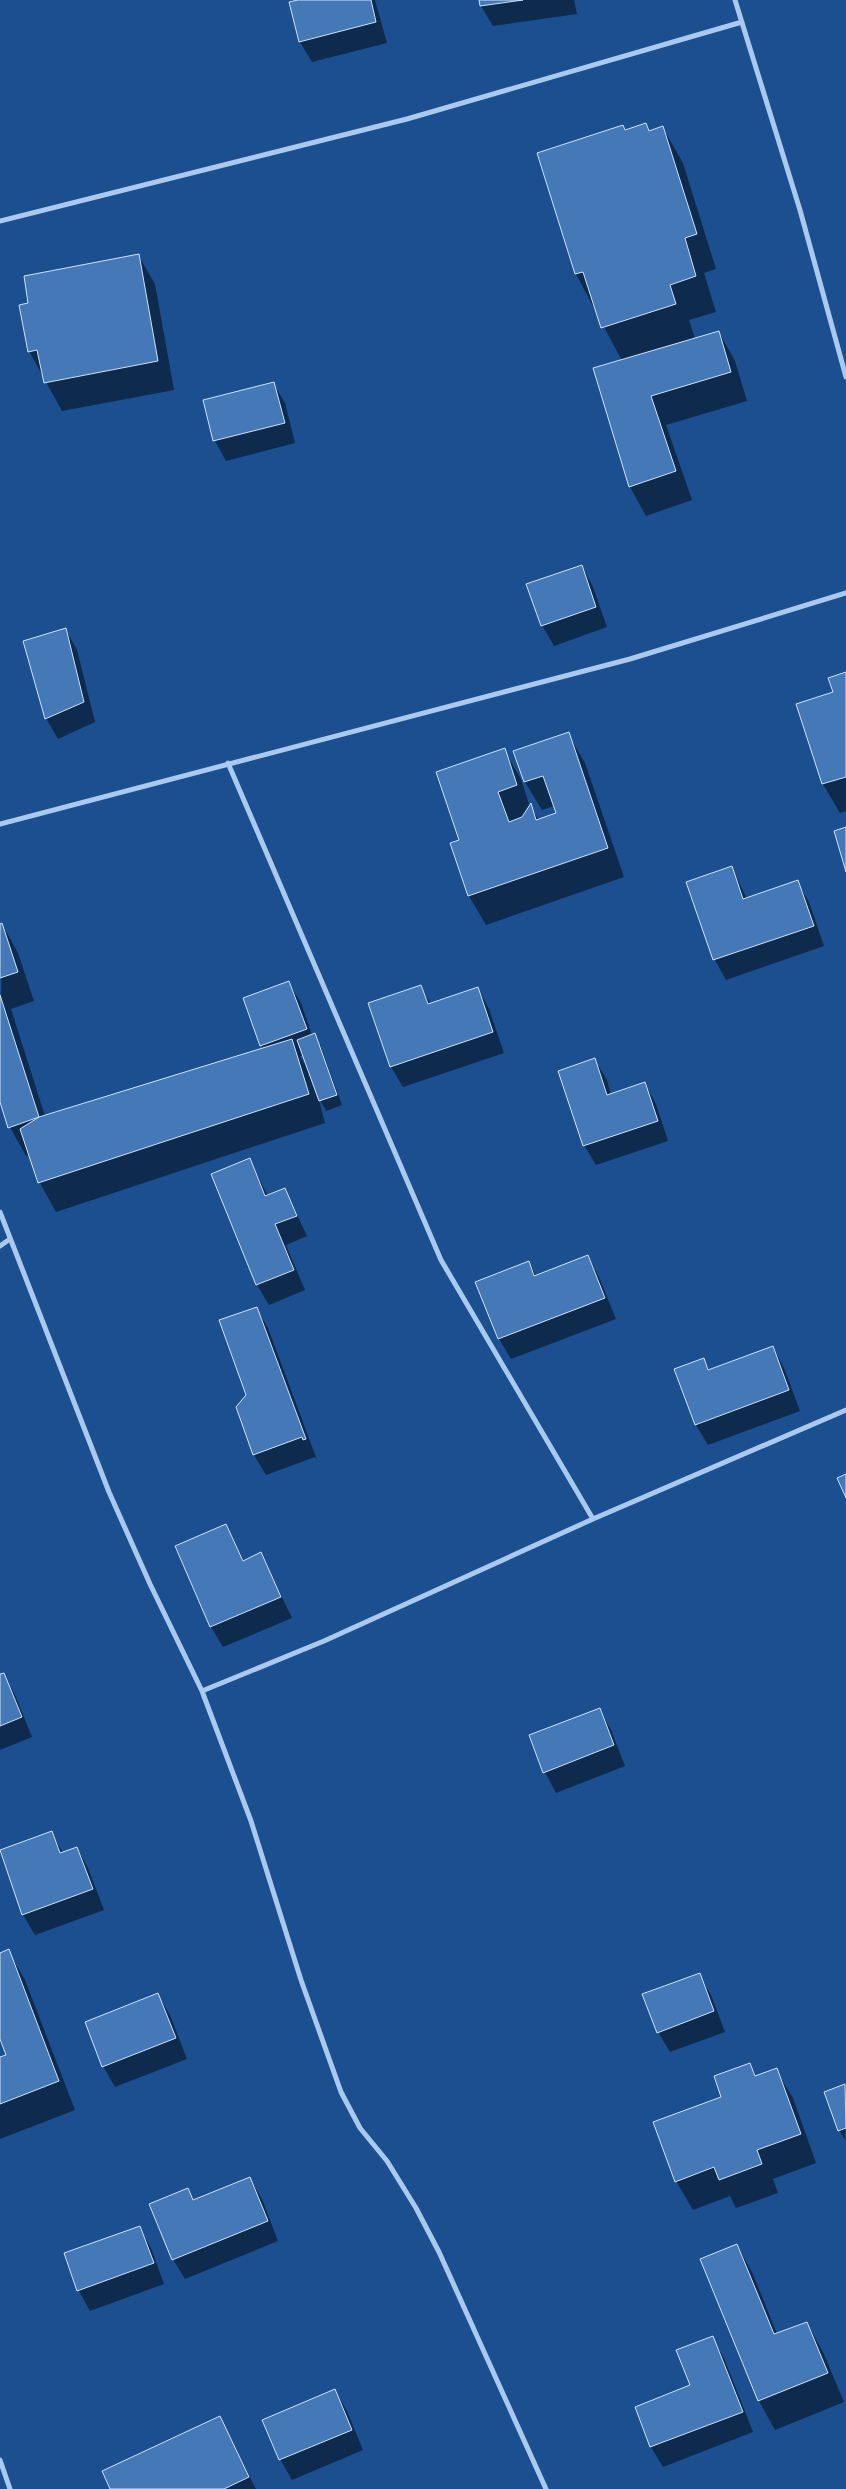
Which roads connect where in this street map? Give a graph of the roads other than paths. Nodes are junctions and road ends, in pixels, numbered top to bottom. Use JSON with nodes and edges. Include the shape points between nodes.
{"nodes":[{"id":1,"x":735,"y":0,"type":"edge"},
{"id":2,"x":742,"y":22,"type":"junction"},
{"id":3,"x":0,"y":221,"type":"edge"},
{"id":4,"x":846,"y":377,"type":"edge"},
{"id":5,"x":846,"y":593,"type":"edge"},
{"id":6,"x":228,"y":763,"type":"junction"},
{"id":7,"x":0,"y":824,"type":"edge"},
{"id":8,"x":0,"y":1212,"type":"edge"},
{"id":9,"x":10,"y":1239,"type":"junction"},
{"id":10,"x":0,"y":1246,"type":"edge"},
{"id":11,"x":846,"y":1410,"type":"edge"},
{"id":12,"x":593,"y":1519,"type":"junction"},
{"id":13,"x":202,"y":1691,"type":"junction"},
{"id":14,"x":0,"y":2460,"type":"edge"},
{"id":15,"x":10,"y":2489,"type":"edge"},
{"id":16,"x":546,"y":2489,"type":"edge"}],
"edges":[{"from":1,"to":2,"type":"street"},
{"from":2,"to":3,"type":"street","via":[[406,119]]},
{"from":2,"to":4,"type":"street","via":[[800,210]]},
{"from":5,"to":6,"type":"street","via":[[630,660]]},
{"from":6,"to":7,"type":"street"},
{"from":6,"to":12,"type":"street","via":[[441,1260]]},
{"from":8,"to":9,"type":"street"},
{"from":9,"to":10,"type":"street"},
{"from":9,"to":13,"type":"street","via":[[109,1492]]},
{"from":11,"to":12,"type":"street"},
{"from":12,"to":13,"type":"street","via":[[324,1641]]},
{"from":13,"to":16,"type":"street","via":[[251,1821],[301,1980],[341,2092],[360,2128],[387,2161],[416,2208],[439,2252]]},
{"from":14,"to":15,"type":"street"}]}
